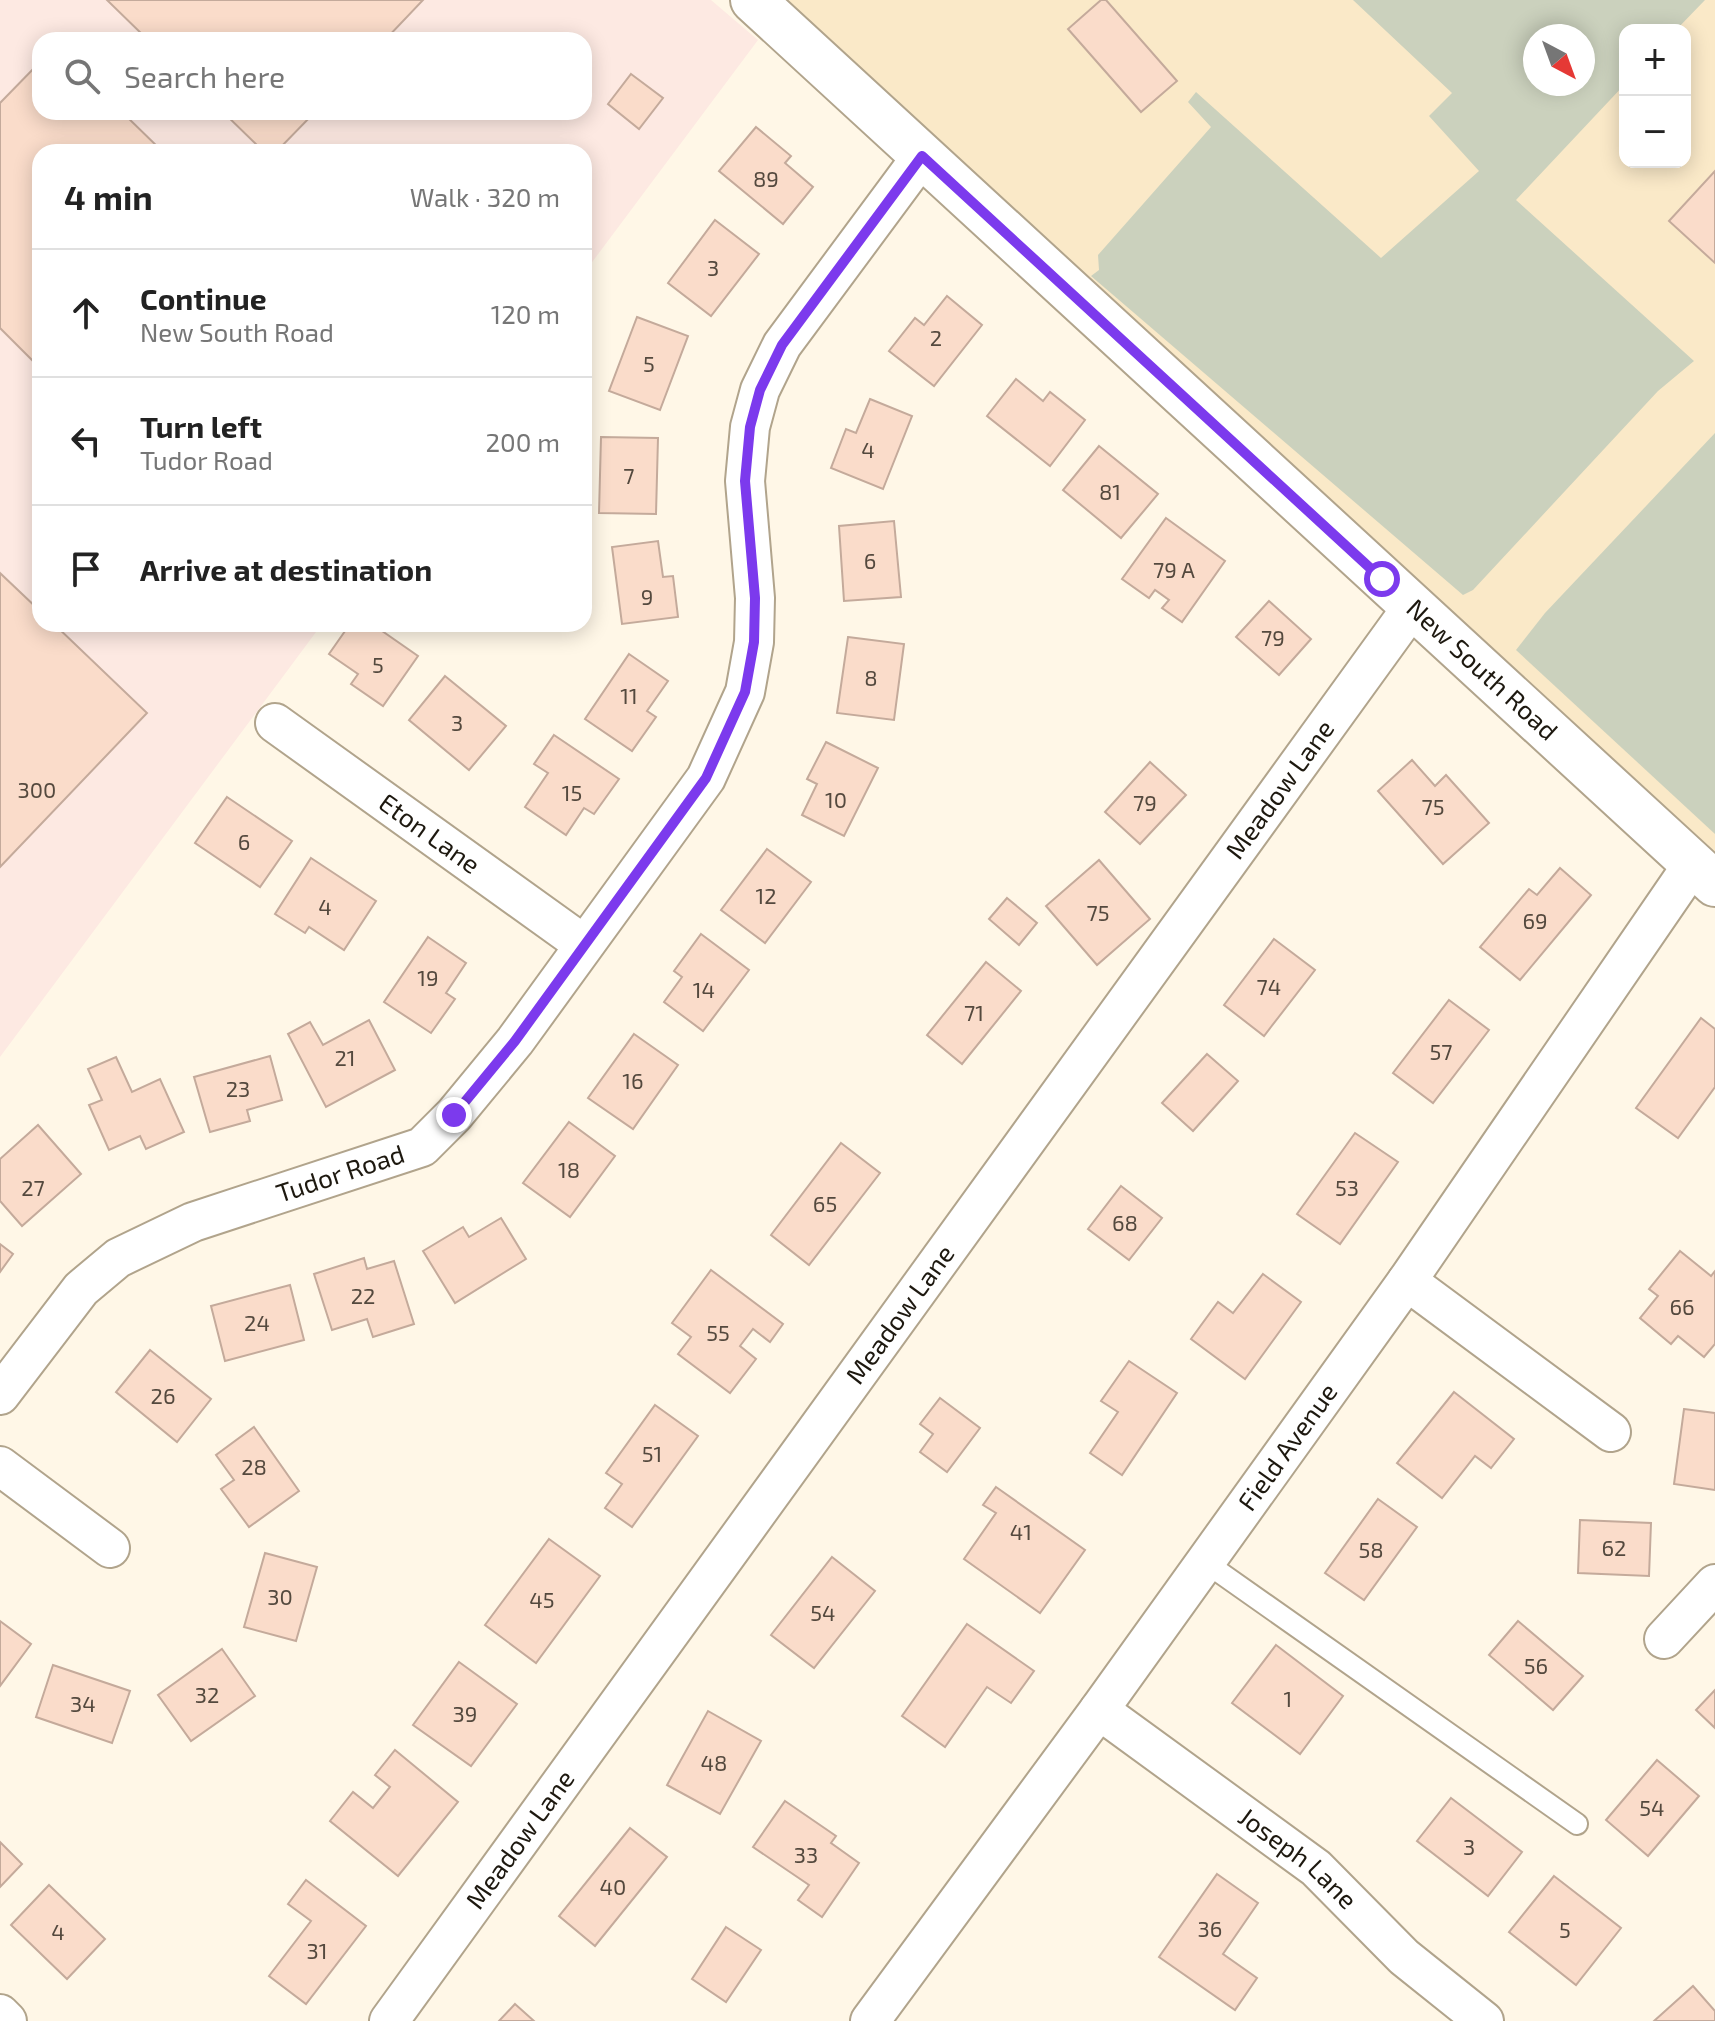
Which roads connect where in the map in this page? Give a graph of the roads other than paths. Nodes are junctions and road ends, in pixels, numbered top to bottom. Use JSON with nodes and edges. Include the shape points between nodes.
{"nodes":[{"id":1,"x":753,"y":0,"type":"edge"},
{"id":2,"x":922,"y":156,"type":"junction"},
{"id":3,"x":1413,"y":606,"type":"junction"},
{"id":4,"x":275,"y":723,"type":"dead end"},
{"id":5,"x":1704,"y":874,"type":"edge"},
{"id":6,"x":583,"y":944,"type":"junction"},
{"id":7,"x":1407,"y":1281,"type":"junction"},
{"id":8,"x":0,"y":1395,"type":"edge"},
{"id":9,"x":1611,"y":1432,"type":"dead end"},
{"id":10,"x":0,"y":1466,"type":"edge"},
{"id":11,"x":110,"y":1548,"type":"dead end"},
{"id":12,"x":1205,"y":1562,"type":"junction"},
{"id":13,"x":1715,"y":1584,"type":"edge"},
{"id":14,"x":1664,"y":1639,"type":"dead end"},
{"id":15,"x":1099,"y":1710,"type":"junction"},
{"id":16,"x":1577,"y":1824,"type":"dead end"},
{"id":17,"x":0,"y":2014,"type":"edge"},
{"id":18,"x":7,"y":2021,"type":"edge"},
{"id":19,"x":389,"y":2021,"type":"edge"},
{"id":20,"x":870,"y":2021,"type":"edge"},
{"id":21,"x":1484,"y":2021,"type":"edge"}],
"edges":[{"from":1,"to":2,"type":"street","name":"New South Road"},
{"from":2,"to":3,"type":"street","name":"New South Road"},
{"from":2,"to":6,"type":"street","name":"Tudor Road","via":[[782,345],[760,390],[745,481],[755,598],[745,692],[706,778]]},
{"from":3,"to":5,"type":"street","name":"New South Road"},
{"from":3,"to":19,"type":"street","name":"Meadow Lane"},
{"from":4,"to":6,"type":"street","name":"Eton Lane"},
{"from":5,"to":7,"type":"street","name":"Field Avenue"},
{"from":6,"to":8,"type":"street","name":"Tudor Road","via":[[515,1041],[422,1147],[193,1222],[118,1258],[81,1289]]},
{"from":7,"to":9,"type":"street"},
{"from":7,"to":12,"type":"street","name":"Field Avenue"},
{"from":10,"to":11,"type":"street"},
{"from":12,"to":15,"type":"street","name":"Field Avenue"},
{"from":12,"to":16,"type":"lane"},
{"from":13,"to":14,"type":"street"},
{"from":15,"to":20,"type":"street","name":"Field Avenue"},
{"from":15,"to":21,"type":"street","name":"Joseph Lane","via":[[1316,1868],[1404,1957]]},
{"from":17,"to":18,"type":"street"}]}
